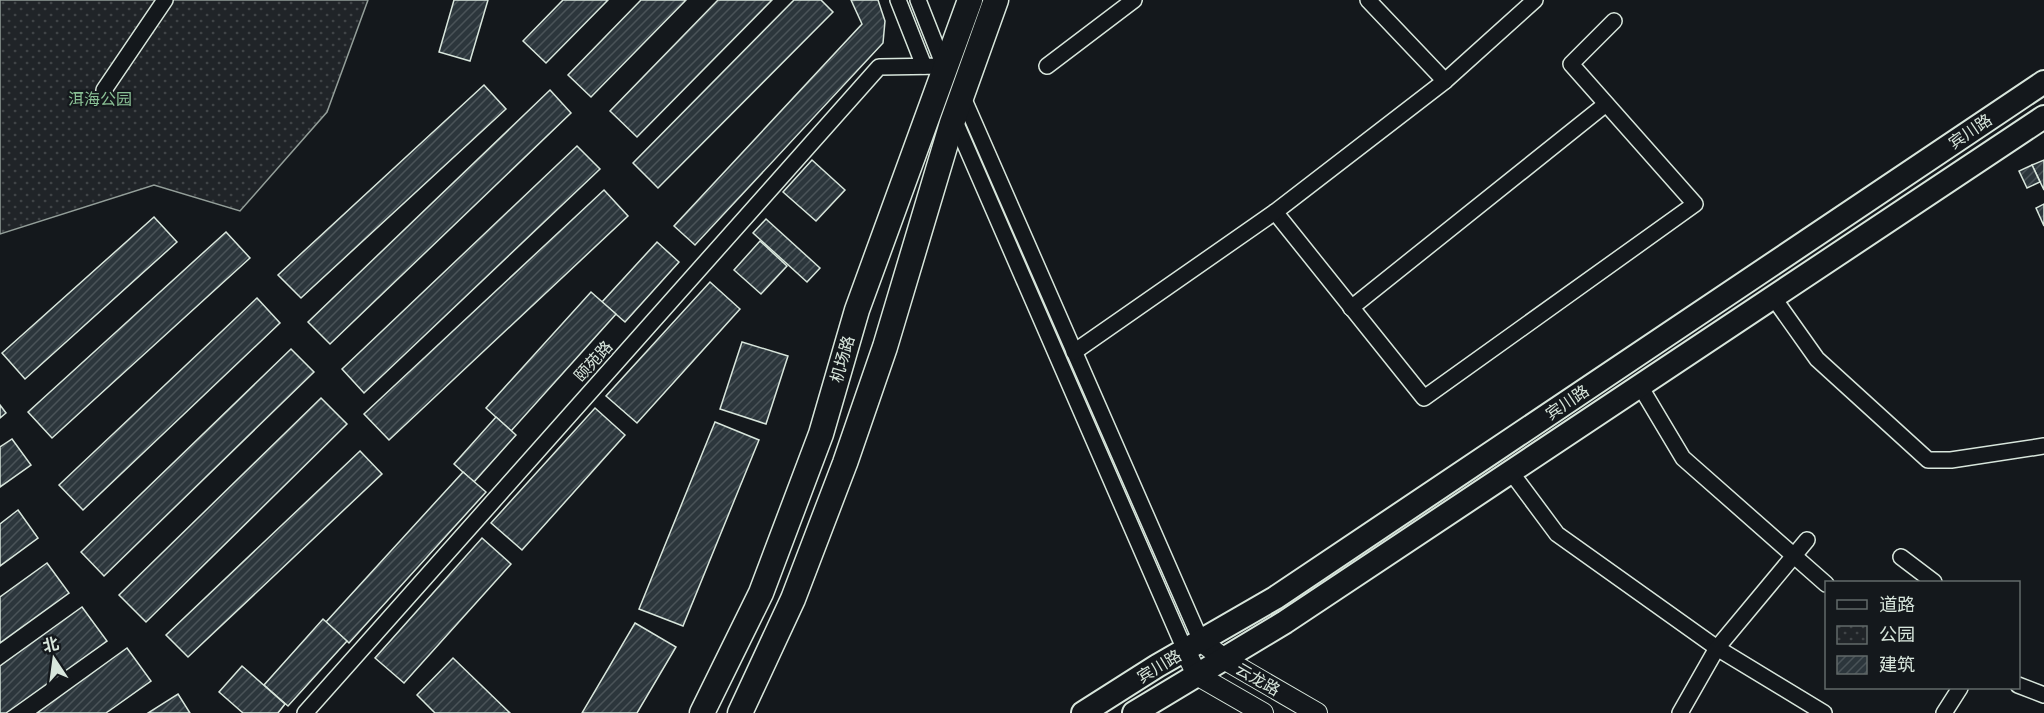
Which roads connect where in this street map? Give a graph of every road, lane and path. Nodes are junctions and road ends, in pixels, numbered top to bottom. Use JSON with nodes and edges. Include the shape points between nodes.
{"nodes":[{"id":1,"x":165,"y":0,"type":"edge"},
{"id":2,"x":898,"y":0,"type":"edge"},
{"id":3,"x":918,"y":0,"type":"edge"},
{"id":4,"x":970,"y":0,"type":"edge"},
{"id":5,"x":996,"y":0,"type":"edge"},
{"id":6,"x":1134,"y":0,"type":"edge"},
{"id":7,"x":1368,"y":0,"type":"edge"},
{"id":8,"x":1535,"y":0,"type":"edge"},
{"id":9,"x":1614,"y":21,"type":"dead end"},
{"id":10,"x":934,"y":66,"type":"junction"},
{"id":11,"x":1047,"y":66,"type":"dead end"},
{"id":12,"x":1445,"y":81,"type":"junction"},
{"id":13,"x":2044,"y":82,"type":"edge"},
{"id":14,"x":104,"y":90,"type":"dead end"},
{"id":15,"x":962,"y":95,"type":"junction"},
{"id":16,"x":1606,"y":104,"type":"junction"},
{"id":17,"x":2044,"y":117,"type":"edge"},
{"id":18,"x":954,"y":119,"type":"junction"},
{"id":19,"x":1275,"y":212,"type":"junction"},
{"id":20,"x":1773,"y":297,"type":"junction"},
{"id":21,"x":1351,"y":308,"type":"junction"},
{"id":22,"x":1074,"y":352,"type":"junction"},
{"id":23,"x":1640,"y":386,"type":"junction"},
{"id":24,"x":2044,"y":446,"type":"edge"},
{"id":25,"x":1511,"y":472,"type":"junction"},
{"id":26,"x":1807,"y":540,"type":"dead end"},
{"id":27,"x":1794,"y":554,"type":"junction"},
{"id":28,"x":1901,"y":556,"type":"dead end"},
{"id":29,"x":1934,"y":581,"type":"edge"},
{"id":30,"x":1825,"y":582,"type":"edge"},
{"id":31,"x":1193,"y":645,"type":"junction"},
{"id":32,"x":1718,"y":648,"type":"junction"},
{"id":33,"x":1224,"y":659,"type":"junction"},
{"id":34,"x":1197,"y":675,"type":"junction"},
{"id":35,"x":2020,"y":685,"type":"edge"},
{"id":36,"x":1959,"y":689,"type":"edge"},
{"id":37,"x":2044,"y":695,"type":"edge"},
{"id":38,"x":1806,"y":709,"type":"edge"},
{"id":39,"x":305,"y":713,"type":"edge"},
{"id":40,"x":702,"y":713,"type":"edge"},
{"id":41,"x":740,"y":713,"type":"edge"},
{"id":42,"x":1083,"y":713,"type":"edge"},
{"id":43,"x":1134,"y":713,"type":"edge"},
{"id":44,"x":1263,"y":713,"type":"edge"},
{"id":45,"x":1317,"y":713,"type":"edge"},
{"id":46,"x":1680,"y":713,"type":"edge"},
{"id":47,"x":1824,"y":713,"type":"edge"},
{"id":48,"x":1944,"y":713,"type":"edge"}],
"edges":[{"from":1,"to":14,"type":"street"},
{"from":2,"to":10,"type":"street"},
{"from":3,"to":10,"type":"street"},
{"from":4,"to":10,"type":"main road","name":"机场路"},
{"from":5,"to":15,"type":"main road"},
{"from":6,"to":11,"type":"street"},
{"from":7,"to":12,"type":"street"},
{"from":8,"to":12,"type":"street"},
{"from":9,"to":16,"type":"street","via":[[1571,64]]},
{"from":10,"to":39,"type":"street","name":"颐苑路","via":[[879,68]]},
{"from":10,"to":40,"type":"main road","name":"机场路","via":[[821,434],[765,583]]},
{"from":12,"to":19,"type":"street"},
{"from":13,"to":31,"type":"main road","name":"宾川路","via":[[1275,598]]},
{"from":15,"to":18,"type":"main road"},
{"from":15,"to":22,"type":"street"},
{"from":16,"to":21,"type":"street"},
{"from":16,"to":21,"type":"street","via":[[1695,204],[1424,398]]},
{"from":17,"to":20,"type":"main road","name":"宾川路"},
{"from":18,"to":31,"type":"street"},
{"from":18,"to":41,"type":"main road","via":[[885,347],[845,463],[793,599]]},
{"from":19,"to":21,"type":"street"},
{"from":19,"to":22,"type":"street"},
{"from":20,"to":23,"type":"main road","name":"宾川路"},
{"from":20,"to":24,"type":"street","via":[[1817,359],[1928,460]]},
{"from":22,"to":31,"type":"street"},
{"from":23,"to":25,"type":"main road","name":"宾川路"},
{"from":23,"to":27,"type":"street","via":[[1683,458]]},
{"from":25,"to":32,"type":"street","via":[[1557,534]]},
{"from":25,"to":33,"type":"main road","name":"宾川路"},
{"from":26,"to":27,"type":"street"},
{"from":27,"to":30,"type":"street"},
{"from":27,"to":32,"type":"street"},
{"from":28,"to":29,"type":"street"},
{"from":31,"to":33,"type":"street","name":"云龙路"},
{"from":31,"to":34,"type":"street"},
{"from":31,"to":42,"type":"main road","name":"宾川路"},
{"from":32,"to":38,"type":"street"},
{"from":32,"to":46,"type":"street"},
{"from":33,"to":34,"type":"main road","name":"宾川路"},
{"from":33,"to":45,"type":"street","name":"云龙路"},
{"from":34,"to":43,"type":"main road","name":"宾川路"},
{"from":34,"to":44,"type":"street","name":"云龙路"},
{"from":35,"to":37,"type":"street"},
{"from":36,"to":48,"type":"street"},
{"from":38,"to":47,"type":"street"}]}
